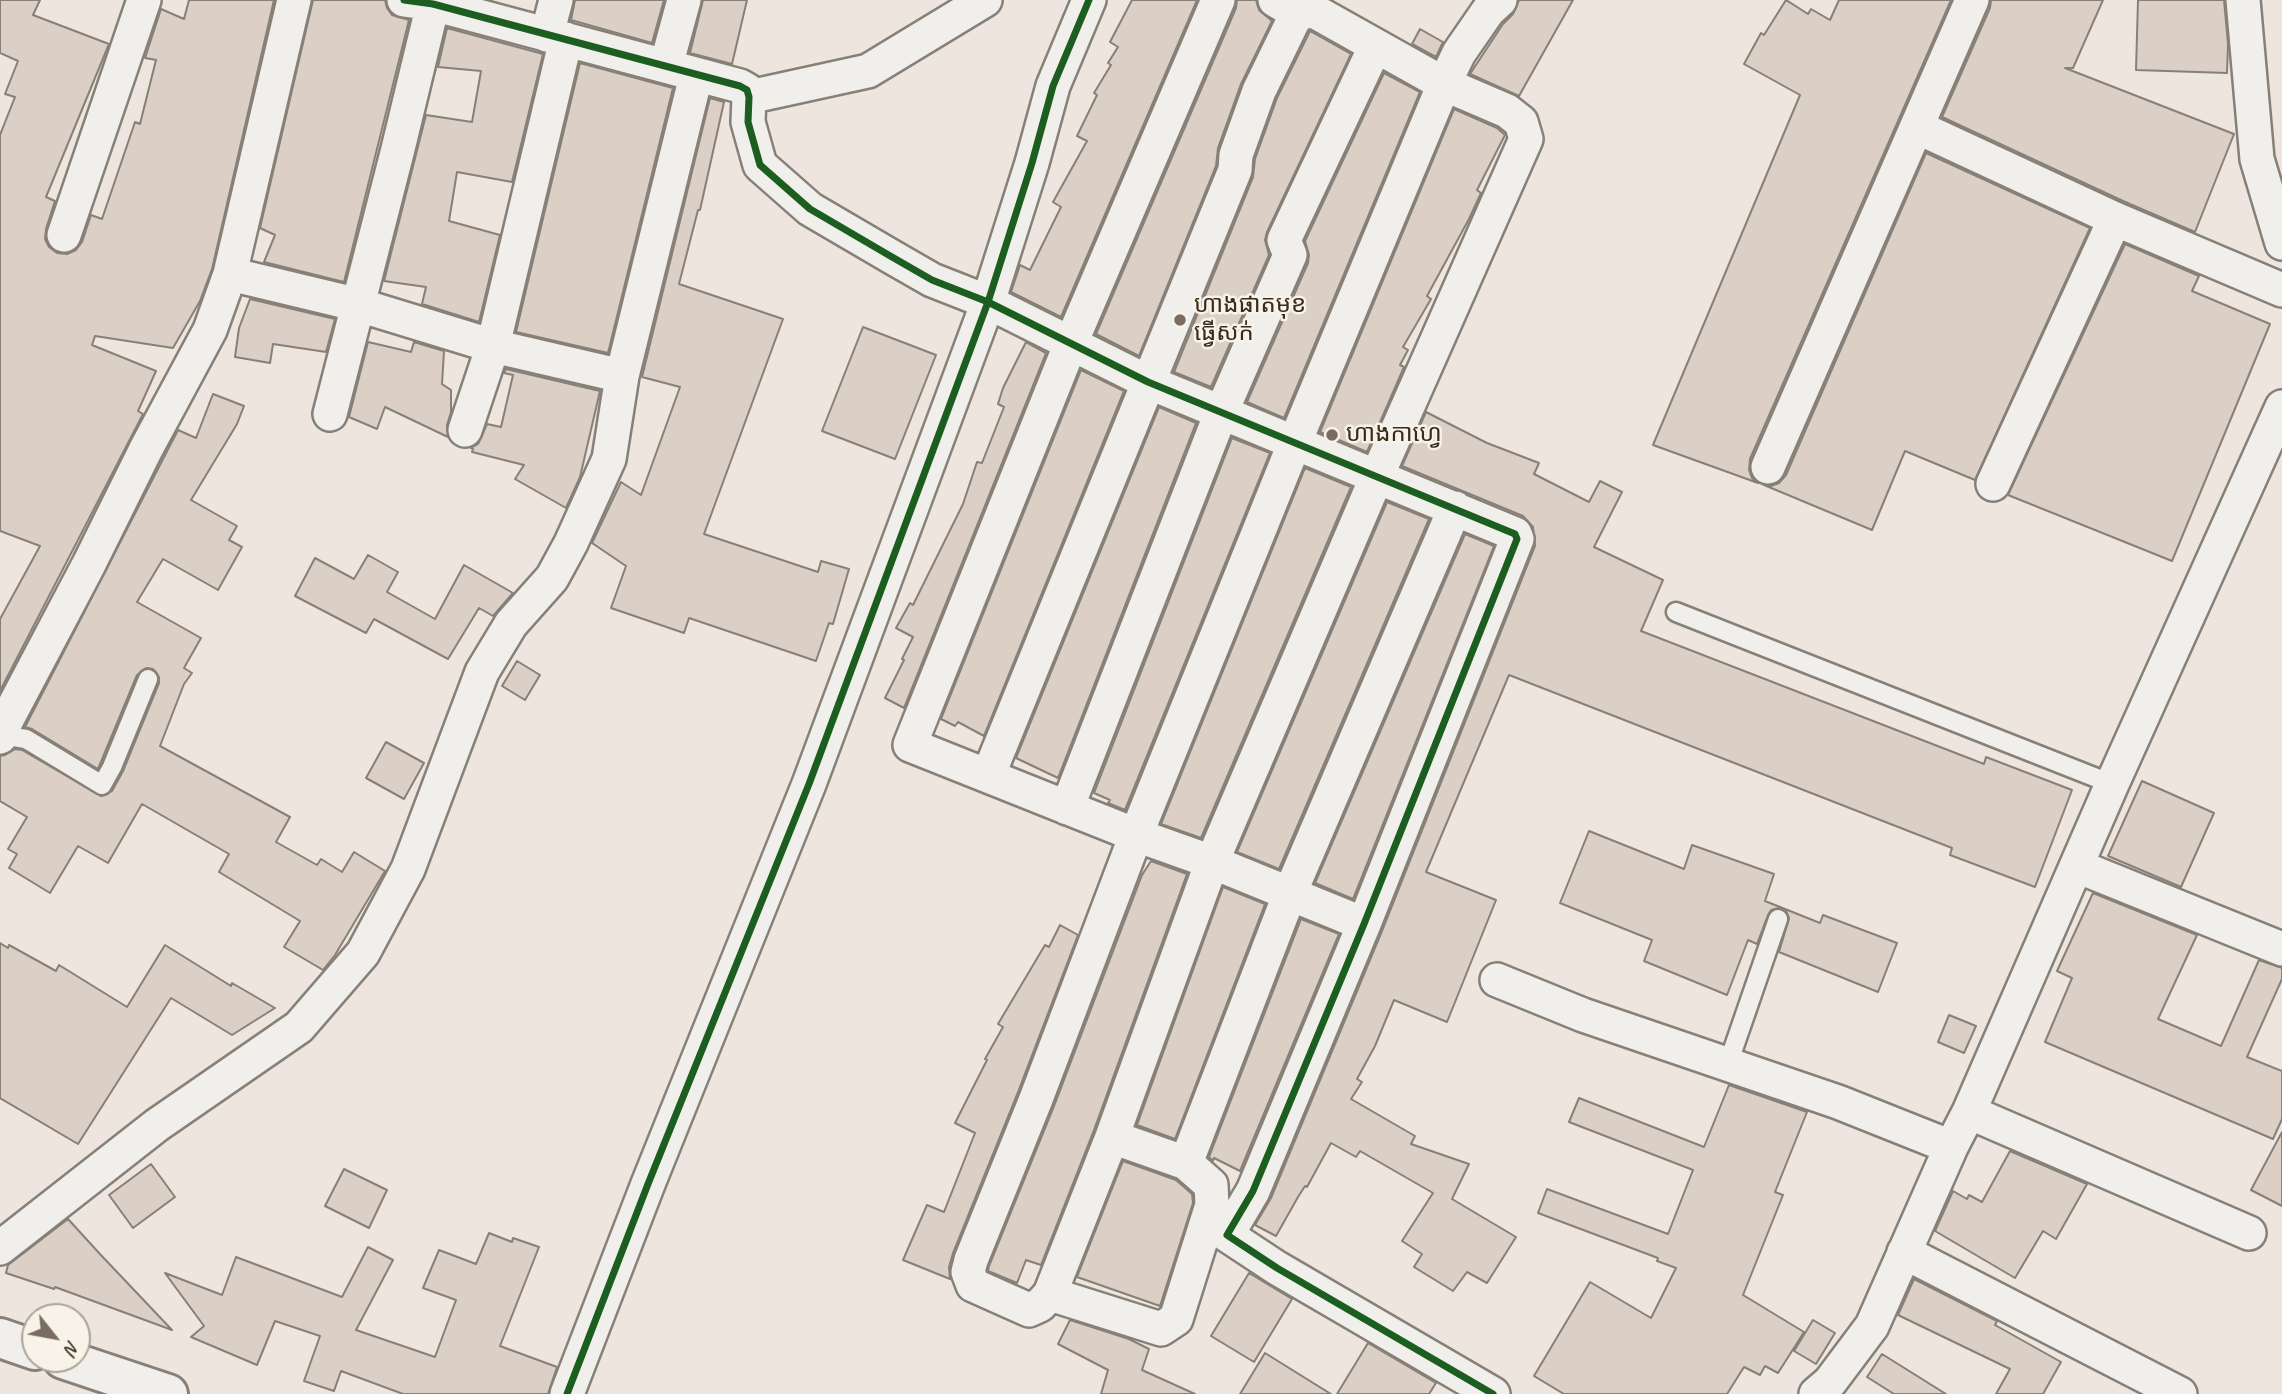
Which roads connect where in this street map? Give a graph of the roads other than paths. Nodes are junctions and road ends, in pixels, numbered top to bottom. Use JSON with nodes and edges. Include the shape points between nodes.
{"nodes":[{"id":1,"x":144,"y":0,"type":"edge"},
{"id":2,"x":294,"y":0,"type":"edge"},
{"id":3,"x":556,"y":0,"type":"edge"},
{"id":4,"x":684,"y":0,"type":"edge"},
{"id":5,"x":985,"y":0,"type":"edge"},
{"id":6,"x":1089,"y":0,"type":"edge"},
{"id":7,"x":1218,"y":0,"type":"edge"},
{"id":8,"x":1500,"y":0,"type":"edge"},
{"id":9,"x":1972,"y":0,"type":"edge"},
{"id":10,"x":2243,"y":0,"type":"edge"},
{"id":11,"x":417,"y":2,"type":"edge"},
{"id":12,"x":1286,"y":6,"type":"edge"},
{"id":13,"x":557,"y":37,"type":"junction"},
{"id":14,"x":1375,"y":47,"type":"junction"},
{"id":15,"x":681,"y":71,"type":"junction"},
{"id":16,"x":1444,"y":84,"type":"junction"},
{"id":17,"x":749,"y":97,"type":"junction"},
{"id":18,"x":1917,"y":127,"type":"junction"},
{"id":19,"x":2115,"y":219,"type":"junction"},
{"id":20,"x":64,"y":235,"type":"dead end"},
{"id":21,"x":2282,"y":243,"type":"edge"},
{"id":22,"x":230,"y":274,"type":"junction"},
{"id":23,"x":2282,"y":290,"type":"edge"},
{"id":24,"x":988,"y":302,"type":"junction"},
{"id":25,"x":359,"y":305,"type":"junction"},
{"id":26,"x":1071,"y":343,"type":"junction"},
{"id":27,"x":493,"y":346,"type":"junction"},
{"id":28,"x":622,"y":376,"type":"junction"},
{"id":29,"x":1147,"y":382,"type":"junction"},
{"id":30,"x":2282,"y":407,"type":"edge"},
{"id":31,"x":1221,"y":413,"type":"junction"},
{"id":32,"x":330,"y":414,"type":"dead end"},
{"id":33,"x":465,"y":430,"type":"dead end"},
{"id":34,"x":1295,"y":442,"type":"junction"},
{"id":35,"x":1768,"y":467,"type":"dead end"},
{"id":36,"x":1377,"y":476,"type":"junction"},
{"id":37,"x":1993,"y":484,"type":"dead end"},
{"id":38,"x":1455,"y":508,"type":"junction"},
{"id":39,"x":1676,"y":612,"type":"dead end"},
{"id":40,"x":148,"y":679,"type":"dead end"},
{"id":41,"x":1,"y":731,"type":"edge"},
{"id":42,"x":988,"y":776,"type":"junction"},
{"id":43,"x":2112,"y":783,"type":"junction"},
{"id":44,"x":1068,"y":808,"type":"junction"},
{"id":45,"x":1136,"y":835,"type":"junction"},
{"id":46,"x":1212,"y":862,"type":"junction"},
{"id":47,"x":2077,"y":866,"type":"junction"},
{"id":48,"x":1290,"y":893,"type":"junction"},
{"id":49,"x":1778,"y":919,"type":"dead end"},
{"id":50,"x":1364,"y":924,"type":"junction"},
{"id":51,"x":2282,"y":949,"type":"edge"},
{"id":52,"x":1497,"y":980,"type":"dead end"},
{"id":53,"x":1728,"y":1064,"type":"junction"},
{"id":54,"x":1969,"y":1112,"type":"junction"},
{"id":55,"x":1112,"y":1137,"type":"junction"},
{"id":56,"x":1951,"y":1147,"type":"junction"},
{"id":57,"x":1186,"y":1163,"type":"junction"},
{"id":58,"x":1217,"y":1230,"type":"junction"},
{"id":59,"x":2249,"y":1233,"type":"dead end"},
{"id":60,"x":0,"y":1248,"type":"edge"},
{"id":61,"x":1905,"y":1252,"type":"junction"},
{"id":62,"x":1050,"y":1294,"type":"junction"},
{"id":63,"x":0,"y":1338,"type":"edge"},
{"id":64,"x":21,"y":1345,"type":"edge"},
{"id":65,"x":91,"y":1368,"type":"edge"},
{"id":66,"x":168,"y":1394,"type":"edge"},
{"id":67,"x":567,"y":1394,"type":"edge"},
{"id":68,"x":1493,"y":1394,"type":"edge"},
{"id":69,"x":1816,"y":1394,"type":"edge"},
{"id":70,"x":2180,"y":1394,"type":"edge"}],
"edges":[{"from":1,"to":20,"type":"street"},
{"from":2,"to":22,"type":"street"},
{"from":3,"to":13,"type":"street"},
{"from":4,"to":15,"type":"street"},
{"from":5,"to":17,"type":"street","via":[[868,71]]},
{"from":6,"to":24,"type":"street","via":[[1053,86]]},
{"from":7,"to":26,"type":"street"},
{"from":8,"to":16,"type":"street","via":[[1459,53]]},
{"from":9,"to":18,"type":"street"},
{"from":10,"to":21,"type":"street","via":[[2257,159]]},
{"from":11,"to":13,"type":"street"},
{"from":11,"to":25,"type":"street"},
{"from":12,"to":14,"type":"street","via":[[1314,11]]},
{"from":12,"to":29,"type":"street","via":[[1235,170]]},
{"from":13,"to":15,"type":"street"},
{"from":13,"to":27,"type":"street"},
{"from":14,"to":16,"type":"street"},
{"from":14,"to":31,"type":"street","via":[[1284,240],[1290,255]]},
{"from":15,"to":17,"type":"street","via":[[740,86]]},
{"from":15,"to":28,"type":"street"},
{"from":16,"to":34,"type":"street"},
{"from":16,"to":36,"type":"street","via":[[1507,111],[1521,122],[1526,139]]},
{"from":17,"to":24,"type":"street","via":[[748,122],[760,165],[810,209],[932,279]]},
{"from":18,"to":19,"type":"street"},
{"from":18,"to":35,"type":"street"},
{"from":19,"to":23,"type":"street"},
{"from":19,"to":37,"type":"street"},
{"from":22,"to":25,"type":"street"},
{"from":22,"to":41,"type":"street","via":[[210,330]]},
{"from":24,"to":26,"type":"street"},
{"from":24,"to":67,"type":"street","via":[[809,785]]},
{"from":25,"to":27,"type":"street"},
{"from":25,"to":32,"type":"street"},
{"from":26,"to":29,"type":"street"},
{"from":26,"to":42,"type":"street","via":[[910,745]]},
{"from":27,"to":28,"type":"street"},
{"from":27,"to":33,"type":"street"},
{"from":28,"to":60,"type":"street","via":[[609,459],[552,578],[511,624],[482,672],[408,869],[363,953],[299,1027],[157,1125]]},
{"from":29,"to":31,"type":"street"},
{"from":29,"to":42,"type":"street"},
{"from":30,"to":43,"type":"street"},
{"from":31,"to":34,"type":"street"},
{"from":31,"to":44,"type":"street"},
{"from":34,"to":36,"type":"street"},
{"from":34,"to":45,"type":"street"},
{"from":36,"to":38,"type":"street"},
{"from":36,"to":46,"type":"street"},
{"from":38,"to":48,"type":"street"},
{"from":38,"to":50,"type":"street","via":[[1515,534],[1517,539]]},
{"from":39,"to":43,"type":"lane"},
{"from":40,"to":41,"type":"lane","via":[[102,785],[26,739]]},
{"from":42,"to":44,"type":"street"},
{"from":43,"to":47,"type":"street"},
{"from":44,"to":45,"type":"street"},
{"from":45,"to":46,"type":"street"},
{"from":45,"to":62,"type":"street","via":[[968,1272],[973,1284],[1029,1310]]},
{"from":46,"to":48,"type":"street"},
{"from":46,"to":55,"type":"street"},
{"from":47,"to":51,"type":"street"},
{"from":47,"to":54,"type":"street"},
{"from":48,"to":50,"type":"street"},
{"from":48,"to":57,"type":"street"},
{"from":49,"to":53,"type":"lane"},
{"from":50,"to":58,"type":"street","via":[[1253,1191]]},
{"from":52,"to":53,"type":"street","via":[[1583,1015]]},
{"from":53,"to":56,"type":"street"},
{"from":54,"to":56,"type":"street"},
{"from":54,"to":59,"type":"street"},
{"from":55,"to":57,"type":"street"},
{"from":55,"to":62,"type":"street"},
{"from":56,"to":61,"type":"street"},
{"from":57,"to":58,"type":"street","via":[[1211,1185]]},
{"from":58,"to":62,"type":"street","via":[[1176,1318],[1161,1329]]},
{"from":58,"to":68,"type":"street"},
{"from":61,"to":69,"type":"street","via":[[1872,1326]]},
{"from":61,"to":70,"type":"street"},
{"from":63,"to":64,"type":"street"},
{"from":65,"to":66,"type":"street"}]}
